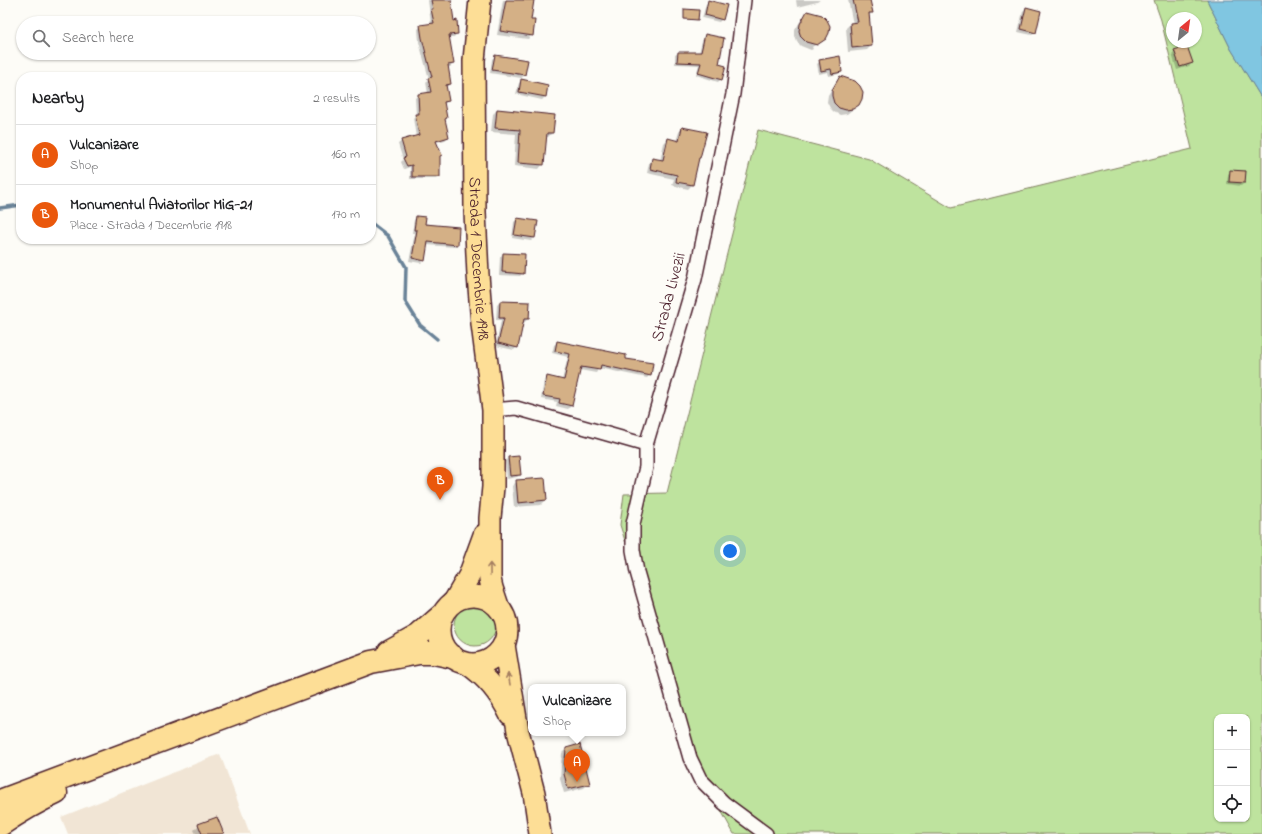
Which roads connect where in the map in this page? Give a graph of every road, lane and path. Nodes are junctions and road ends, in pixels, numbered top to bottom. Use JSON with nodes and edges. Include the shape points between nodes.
{"nodes":[{"id":1,"x":480,"y":0,"type":"edge"},
{"id":2,"x":744,"y":0,"type":"edge"},
{"id":3,"x":493,"y":410,"type":"junction"},
{"id":4,"x":646,"y":445,"type":"junction"},
{"id":5,"x":490,"y":518,"type":"junction"},
{"id":6,"x":455,"y":600,"type":"junction"},
{"id":7,"x":498,"y":606,"type":"junction"},
{"id":8,"x":441,"y":616,"type":"junction"},
{"id":9,"x":504,"y":645,"type":"junction"},
{"id":10,"x":460,"y":661,"type":"junction"},
{"id":11,"x":370,"y":662,"type":"junction"},
{"id":12,"x":274,"y":698,"type":"junction"},
{"id":13,"x":518,"y":731,"type":"junction"},
{"id":14,"x":0,"y":784,"type":"edge"},
{"id":15,"x":0,"y":801,"type":"edge"},
{"id":16,"x":0,"y":825,"type":"edge"},
{"id":17,"x":540,"y":834,"type":"edge"},
{"id":18,"x":766,"y":834,"type":"edge"}],
"edges":[{"from":1,"to":3,"type":"main road","name":"Strada 1 Decembrie 1918","via":[[474,60],[475,212],[482,324]]},
{"from":2,"to":4,"type":"street","name":"Strada Livezii","via":[[733,94],[695,279]]},
{"from":3,"to":4,"type":"street","via":[[516,408]]},
{"from":3,"to":5,"type":"main road","name":"Strada 1 Decembrie 1918","via":[[493,487]]},
{"from":4,"to":18,"type":"street","name":"Strada Livezii","via":[[646,468],[633,524],[633,550],[690,758],[700,779],[724,803]]},
{"from":5,"to":6,"type":"main road","name":"Strada 1 Decembrie 1918","via":[[469,576]]},
{"from":7,"to":5,"type":"main road","name":"Strada 1 Decembrie 1918","one_way":true,"via":[[490,579]]},
{"from":6,"to":7,"type":"main road","via":[[466,596],[478,596],[489,599]]},
{"from":6,"to":8,"type":"main road"},
{"from":7,"to":9,"type":"main road","via":[[507,625]]},
{"from":8,"to":10,"type":"main road","via":[[438,628],[440,639],[445,649]]},
{"from":8,"to":11,"type":"highway","via":[[418,636]]},
{"from":9,"to":10,"type":"main road","via":[[489,661],[479,664]]},
{"from":13,"to":9,"type":"main road","one_way":true},
{"from":10,"to":11,"type":"highway","via":[[434,653],[419,653]]},
{"from":10,"to":13,"type":"main road","via":[[480,673],[496,690]]},
{"from":11,"to":12,"type":"highway"},
{"from":12,"to":14,"type":"highway","via":[[133,739],[56,768]]},
{"from":12,"to":15,"type":"highway"},
{"from":12,"to":16,"type":"highway","via":[[262,716],[78,783],[43,798]]},
{"from":13,"to":17,"type":"main road","via":[[534,793]]}]}
